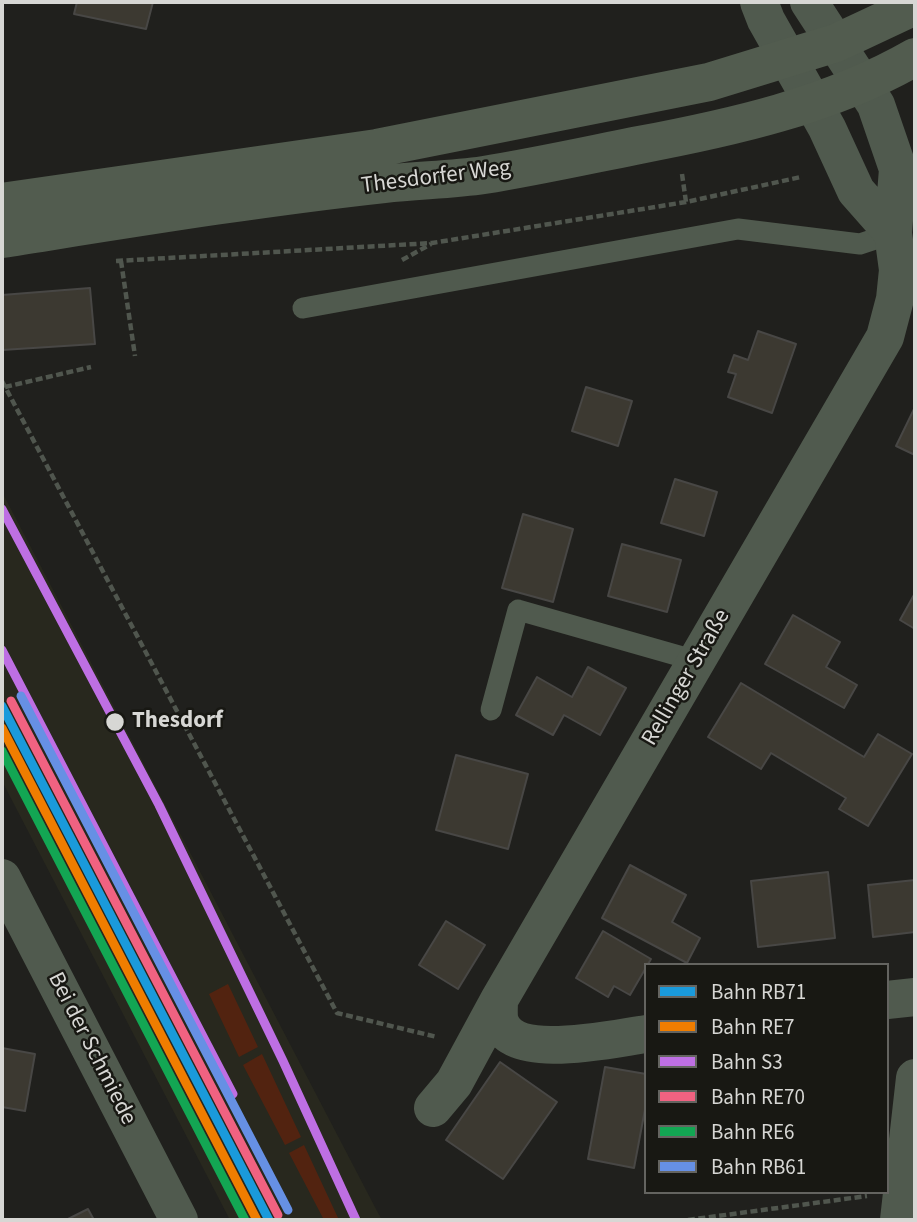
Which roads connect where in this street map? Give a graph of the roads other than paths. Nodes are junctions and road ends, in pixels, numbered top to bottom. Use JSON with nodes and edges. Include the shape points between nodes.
{"nodes":[{"id":1,"x":759,"y":2,"type":"edge"},
{"id":2,"x":809,"y":2,"type":"edge"},
{"id":3,"x":915,"y":6,"type":"edge"},
{"id":4,"x":836,"y":43,"type":"junction"},
{"id":5,"x":915,"y":57,"type":"edge"},
{"id":6,"x":786,"y":58,"type":"junction"},
{"id":7,"x":862,"y":83,"type":"junction"},
{"id":8,"x":813,"y":102,"type":"junction"},
{"id":9,"x":2,"y":202,"type":"edge"},
{"id":10,"x":904,"y":227,"type":"edge"},
{"id":11,"x":2,"y":239,"type":"edge"},
{"id":12,"x":303,"y":308,"type":"dead end"},
{"id":13,"x":697,"y":661,"type":"junction"},
{"id":14,"x":491,"y":710,"type":"dead end"},
{"id":15,"x":2,"y":878,"type":"edge"},
{"id":16,"x":915,"y":996,"type":"edge"},
{"id":17,"x":499,"y":1000,"type":"junction"},
{"id":18,"x":889,"y":1000,"type":"edge"},
{"id":19,"x":644,"y":1034,"type":"edge"},
{"id":20,"x":915,"y":1078,"type":"edge"},
{"id":21,"x":433,"y":1108,"type":"dead end"},
{"id":22,"x":901,"y":1205,"type":"edge"},
{"id":23,"x":179,"y":1220,"type":"edge"}],
"edges":[{"from":1,"to":6,"type":"street"},
{"from":2,"to":4,"type":"street","name":"Rellinger Straße"},
{"from":3,"to":4,"type":"street"},
{"from":4,"to":6,"type":"street","name":"Thesdorfer Weg"},
{"from":4,"to":7,"type":"street","name":"Rellinger Straße"},
{"from":5,"to":7,"type":"street"},
{"from":6,"to":8,"type":"street"},
{"from":6,"to":9,"type":"street","name":"Thesdorfer Weg","via":[[709,82],[377,148]]},
{"from":7,"to":8,"type":"street","name":"Thesdorfer Weg"},
{"from":7,"to":10,"type":"street","name":"Rellinger Straße","via":[[876,105],[898,169]]},
{"from":8,"to":10,"type":"street","via":[[856,191]]},
{"from":8,"to":11,"type":"street","name":"Thesdorfer Weg","via":[[679,138],[481,176],[283,197]]},
{"from":10,"to":12,"type":"lane","via":[[860,244],[738,229]]},
{"from":10,"to":13,"type":"street","name":"Rellinger Straße","via":[[885,337]]},
{"from":13,"to":14,"type":"lane","via":[[517,610]]},
{"from":13,"to":17,"type":"street","name":"Rellinger Straße"},
{"from":15,"to":23,"type":"street","name":"Bei der Schmiede"},
{"from":16,"to":18,"type":"street"},
{"from":17,"to":19,"type":"street","via":[[500,1024],[515,1040],[570,1045]]},
{"from":17,"to":21,"type":"street","name":"Rellinger Straße","via":[[454,1083]]},
{"from":20,"to":22,"type":"street"}]}
